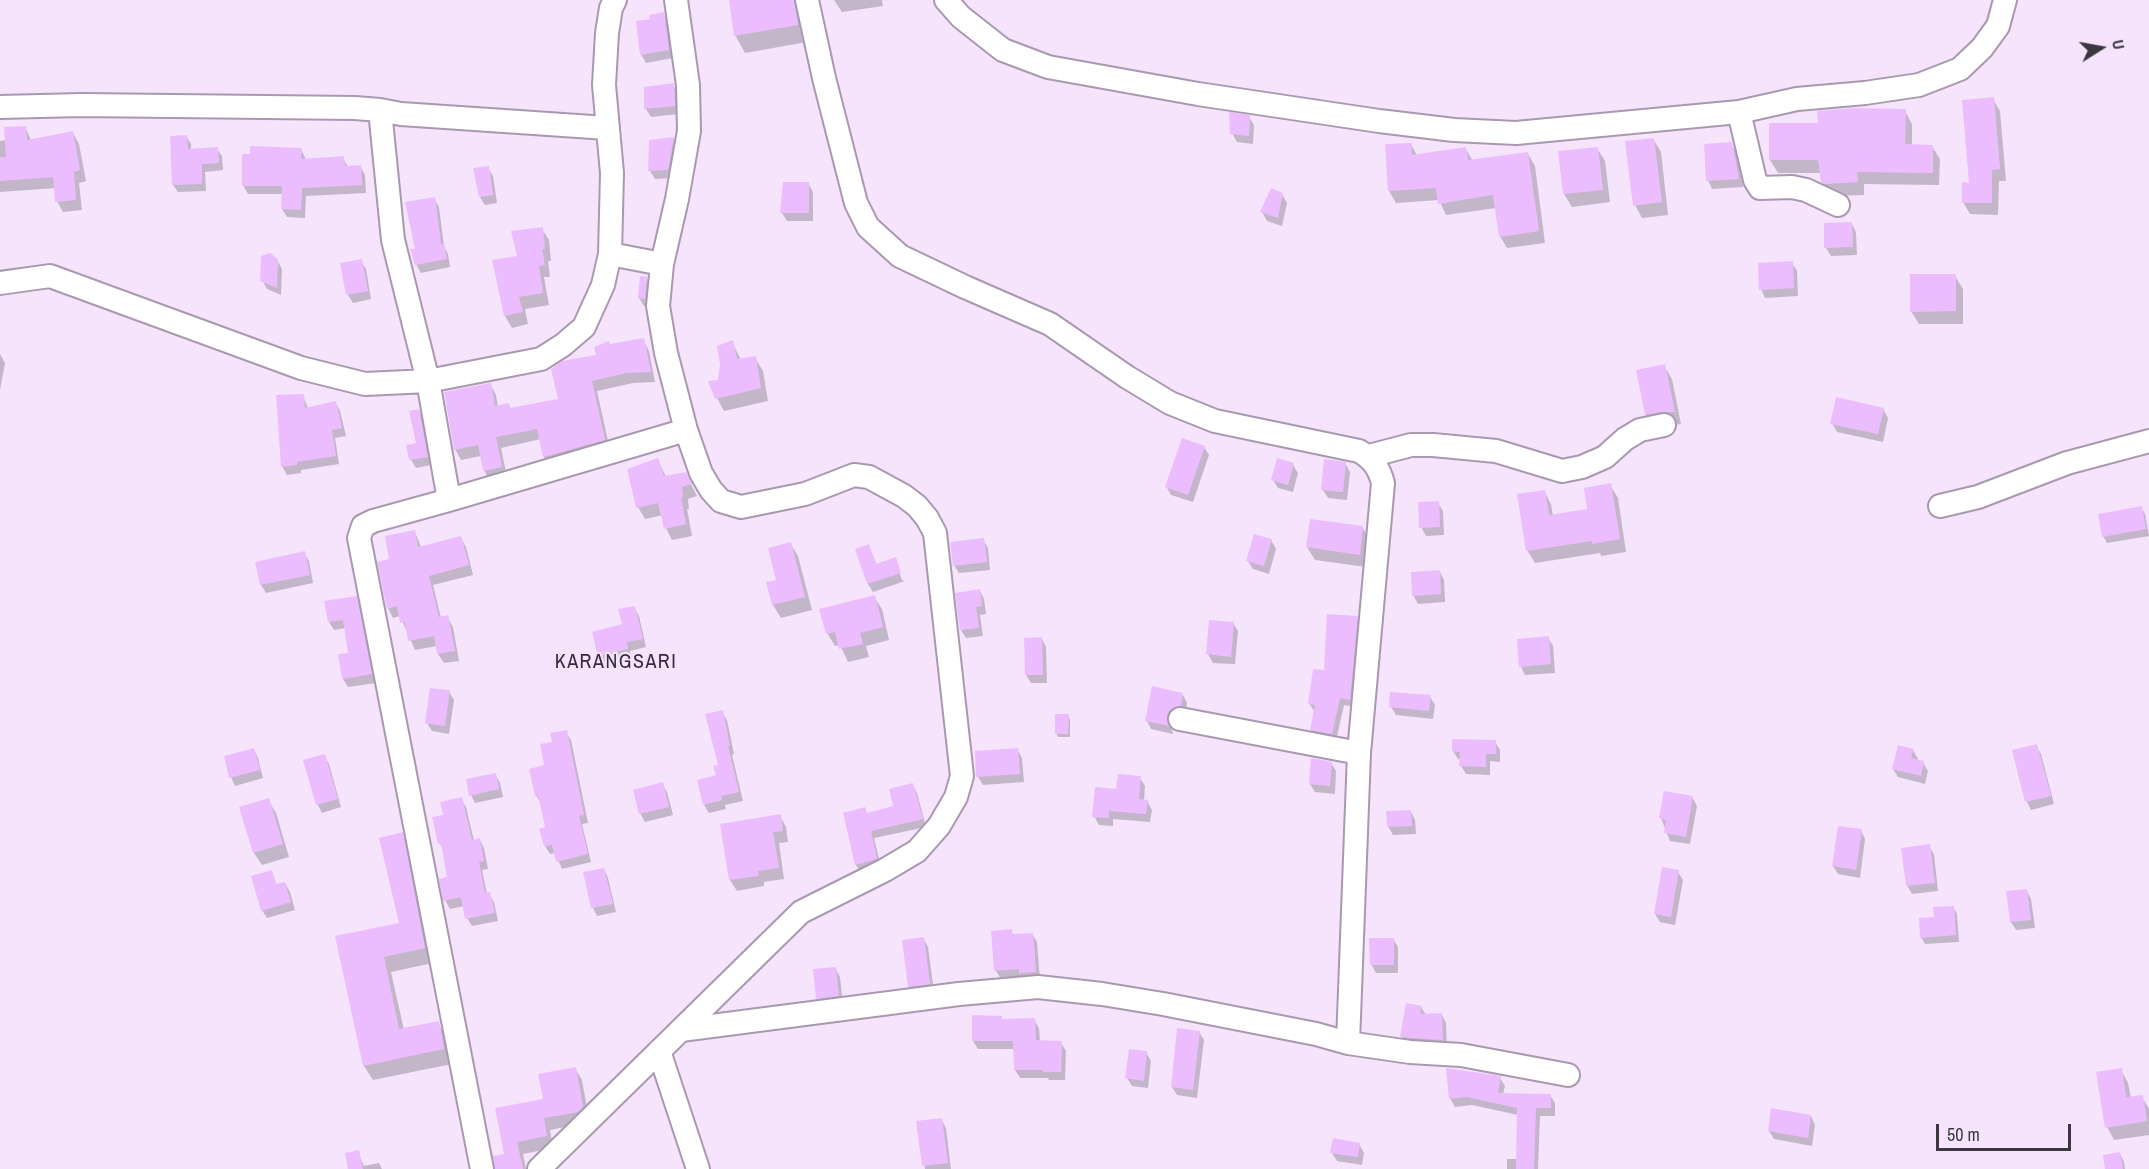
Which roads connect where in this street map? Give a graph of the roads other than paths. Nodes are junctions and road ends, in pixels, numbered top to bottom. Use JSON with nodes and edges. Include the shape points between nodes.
{"nodes":[{"id":1,"x":615,"y":0,"type":"edge"},
{"id":2,"x":676,"y":0,"type":"edge"},
{"id":3,"x":807,"y":0,"type":"edge"},
{"id":4,"x":946,"y":0,"type":"edge"},
{"id":5,"x":2005,"y":0,"type":"edge"},
{"id":6,"x":0,"y":107,"type":"edge"},
{"id":7,"x":380,"y":110,"type":"junction"},
{"id":8,"x":1739,"y":112,"type":"junction"},
{"id":9,"x":592,"y":127,"type":"junction"},
{"id":10,"x":1838,"y":205,"type":"dead end"},
{"id":11,"x":610,"y":254,"type":"junction"},
{"id":12,"x":662,"y":264,"type":"junction"},
{"id":13,"x":0,"y":283,"type":"edge"},
{"id":14,"x":428,"y":381,"type":"junction"},
{"id":15,"x":1664,"y":426,"type":"dead end"},
{"id":16,"x":686,"y":430,"type":"junction"},
{"id":17,"x":2149,"y":441,"type":"edge"},
{"id":18,"x":1369,"y":456,"type":"junction"},
{"id":19,"x":449,"y":500,"type":"junction"},
{"id":20,"x":1940,"y":506,"type":"dead end"},
{"id":21,"x":1180,"y":720,"type":"dead end"},
{"id":22,"x":1359,"y":753,"type":"junction"},
{"id":23,"x":681,"y":1030,"type":"junction"},
{"id":24,"x":1348,"y":1043,"type":"junction"},
{"id":25,"x":659,"y":1051,"type":"junction"},
{"id":26,"x":1568,"y":1075,"type":"dead end"},
{"id":27,"x":482,"y":1169,"type":"edge"},
{"id":28,"x":539,"y":1169,"type":"edge"},
{"id":29,"x":698,"y":1169,"type":"edge"}],
"edges":[{"from":1,"to":9,"type":"street","via":[[607,33],[604,85]]},
{"from":2,"to":12,"type":"street","via":[[688,85],[689,131]]},
{"from":3,"to":18,"type":"street","via":[[856,203],[868,227],[900,256],[1050,324],[1170,403],[1215,421]]},
{"from":4,"to":8,"type":"street","via":[[1002,50],[1048,68],[1379,121],[1516,133]]},
{"from":5,"to":8,"type":"street","via":[[1998,26],[1959,69],[1919,85],[1797,99]]},
{"from":6,"to":7,"type":"street"},
{"from":7,"to":9,"type":"street"},
{"from":7,"to":14,"type":"street","via":[[393,240]]},
{"from":8,"to":10,"type":"street","via":[[1760,188],[1806,190]]},
{"from":9,"to":11,"type":"street","via":[[612,173]]},
{"from":11,"to":12,"type":"street"},
{"from":11,"to":14,"type":"street","via":[[603,285],[584,327],[563,345],[541,359]]},
{"from":12,"to":16,"type":"street","via":[[658,306]]},
{"from":13,"to":14,"type":"street","via":[[50,276],[301,368],[365,384]]},
{"from":14,"to":19,"type":"street"},
{"from":15,"to":18,"type":"street","via":[[1640,430],[1605,457],[1562,471],[1496,451],[1433,445],[1411,445]]},
{"from":16,"to":19,"type":"street"},
{"from":16,"to":23,"type":"street","via":[[701,473],[711,490],[728,504],[757,505],[805,494],[854,476],[869,477],[904,496],[927,518],[935,533],[962,776],[956,797],[939,826],[917,851],[801,912]]},
{"from":17,"to":20,"type":"street","via":[[2067,463],[1978,497]]},
{"from":18,"to":22,"type":"street","via":[[1383,483]]},
{"from":19,"to":27,"type":"street","via":[[373,521],[363,526],[359,538]]},
{"from":21,"to":22,"type":"street"},
{"from":22,"to":24,"type":"street"},
{"from":23,"to":24,"type":"street","via":[[1038,987],[1163,1004]]},
{"from":23,"to":25,"type":"street"},
{"from":24,"to":26,"type":"street","via":[[1461,1055]]},
{"from":25,"to":28,"type":"street"},
{"from":25,"to":29,"type":"street"}]}
